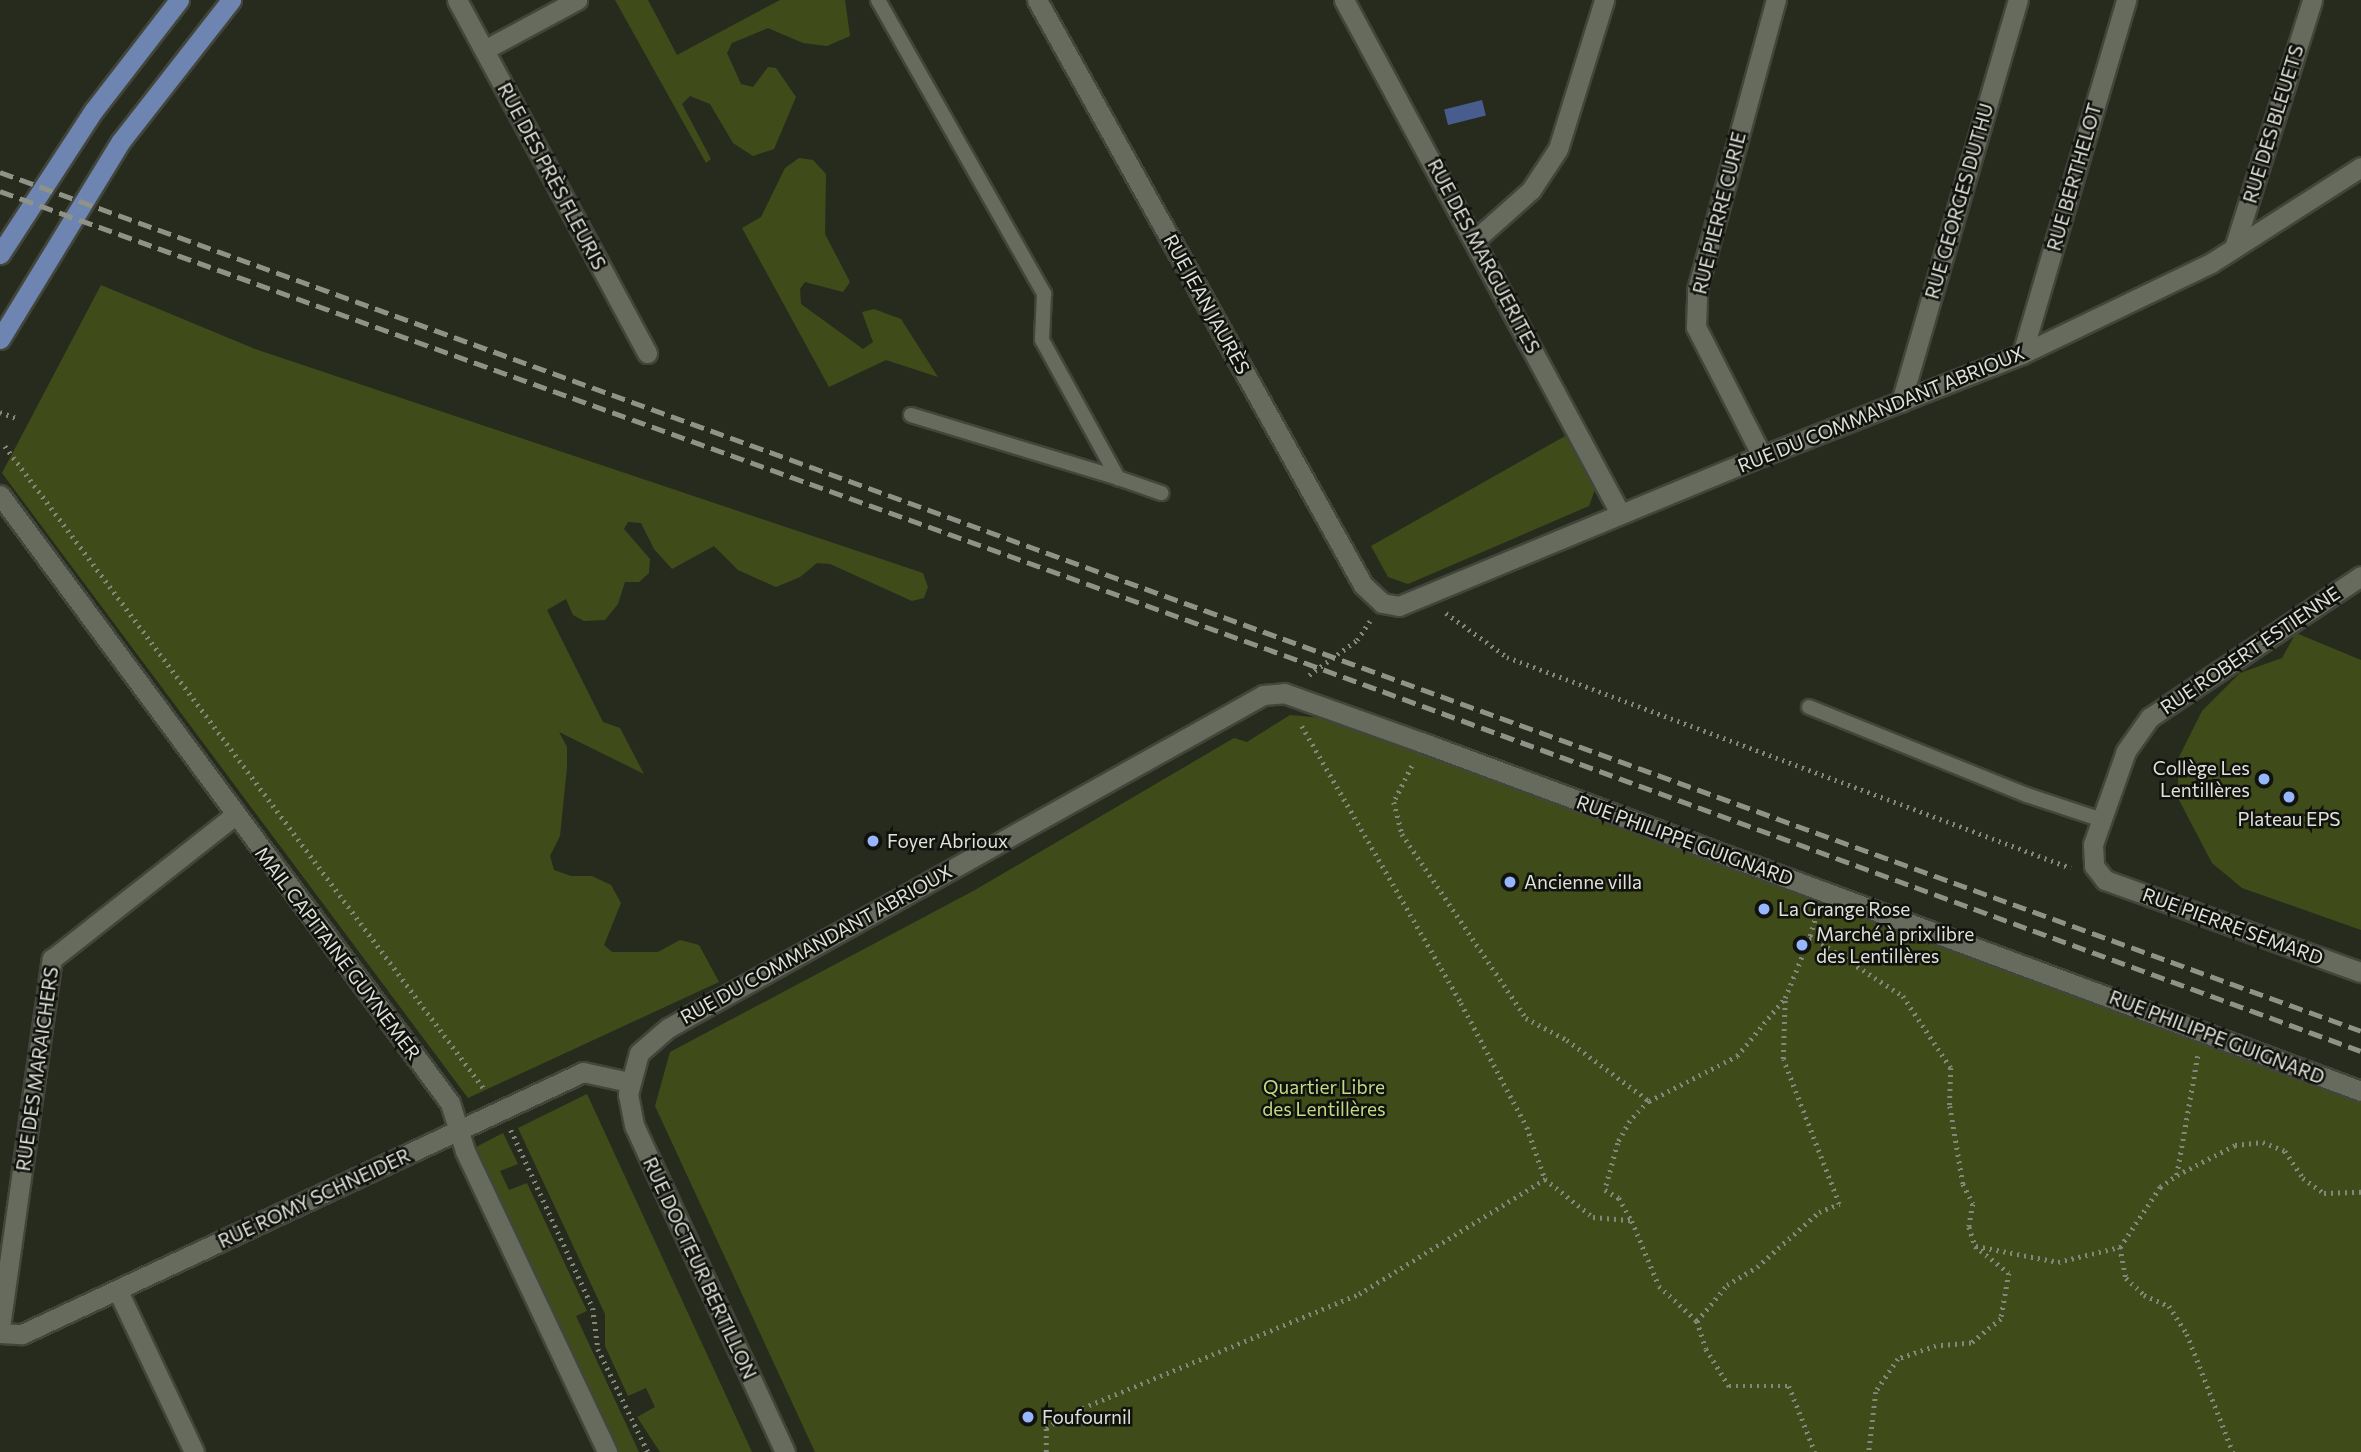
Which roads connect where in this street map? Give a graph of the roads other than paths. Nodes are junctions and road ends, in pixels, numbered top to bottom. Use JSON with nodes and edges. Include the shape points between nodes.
{"nodes":[{"id":1,"x":180,"y":0,"type":"edge"},
{"id":2,"x":231,"y":0,"type":"edge"},
{"id":3,"x":457,"y":0,"type":"edge"},
{"id":4,"x":577,"y":0,"type":"edge"},
{"id":5,"x":878,"y":0,"type":"edge"},
{"id":6,"x":1037,"y":0,"type":"edge"},
{"id":7,"x":1344,"y":0,"type":"edge"},
{"id":8,"x":1604,"y":0,"type":"edge"},
{"id":9,"x":1776,"y":0,"type":"edge"},
{"id":10,"x":2018,"y":0,"type":"edge"},
{"id":11,"x":2126,"y":0,"type":"edge"},
{"id":12,"x":2312,"y":0,"type":"edge"},
{"id":13,"x":484,"y":50,"type":"junction"},
{"id":14,"x":2361,"y":167,"type":"edge"},
{"id":15,"x":1476,"y":239,"type":"junction"},
{"id":16,"x":2234,"y":248,"type":"junction"},
{"id":17,"x":0,"y":254,"type":"edge"},
{"id":18,"x":0,"y":339,"type":"edge"},
{"id":19,"x":648,"y":352,"type":"dead end"},
{"id":20,"x":2022,"y":354,"type":"junction"},
{"id":21,"x":1901,"y":402,"type":"junction"},
{"id":22,"x":911,"y":415,"type":"dead end"},
{"id":23,"x":1762,"y":456,"type":"junction"},
{"id":24,"x":1118,"y":478,"type":"junction"},
{"id":25,"x":1161,"y":493,"type":"dead end"},
{"id":26,"x":0,"y":495,"type":"edge"},
{"id":27,"x":1620,"y":513,"type":"junction"},
{"id":28,"x":2361,"y":576,"type":"edge"},
{"id":29,"x":1382,"y":603,"type":"joint"},
{"id":30,"x":1284,"y":693,"type":"joint"},
{"id":31,"x":1808,"y":707,"type":"dead end"},
{"id":32,"x":235,"y":815,"type":"junction"},
{"id":33,"x":2102,"y":820,"type":"junction"},
{"id":34,"x":2105,"y":880,"type":"joint"},
{"id":35,"x":2361,"y":972,"type":"edge"},
{"id":36,"x":629,"y":1082,"type":"junction"},
{"id":37,"x":2361,"y":1091,"type":"edge"},
{"id":38,"x":459,"y":1130,"type":"junction"},
{"id":39,"x":118,"y":1291,"type":"junction"},
{"id":40,"x":0,"y":1327,"type":"edge"},
{"id":41,"x":0,"y":1334,"type":"edge"},
{"id":42,"x":194,"y":1452,"type":"edge"},
{"id":43,"x":607,"y":1452,"type":"edge"},
{"id":44,"x":785,"y":1452,"type":"edge"}],
"edges":[{"from":1,"to":17,"type":"main road","via":[[94,110]]},
{"from":2,"to":18,"type":"main road","via":[[121,141]]},
{"from":3,"to":13,"type":"street","name":"RUE DES PRÈS FLEURIS"},
{"from":4,"to":13,"type":"street"},
{"from":5,"to":24,"type":"lane","via":[[1044,294],[1042,340]]},
{"from":6,"to":29,"type":"street","name":"RUE JEAN JAURÈS","via":[[1363,585]]},
{"from":7,"to":15,"type":"street","name":"RUE DES MARGUERITES"},
{"from":8,"to":15,"type":"street","via":[[1558,149],[1531,190]]},
{"from":9,"to":23,"type":"street","name":"RUE PIERRE CURIE","via":[[1697,290],[1696,327]]},
{"from":10,"to":21,"type":"street","name":"RUE GEORGES DUTHU"},
{"from":11,"to":20,"type":"street","name":"RUE BERTHELOT"},
{"from":12,"to":16,"type":"street","name":"RUE DES BLEUETS"},
{"from":13,"to":19,"type":"street","name":"RUE DES PRÈS FLEURIS"},
{"from":14,"to":16,"type":"street","name":"RUE DU COMMANDANT ABRIOUX"},
{"from":15,"to":27,"type":"street","name":"RUE DES MARGUERITES"},
{"from":16,"to":20,"type":"street","name":"RUE DU COMMANDANT ABRIOUX"},
{"from":20,"to":21,"type":"street","name":"RUE DU COMMANDANT ABRIOUX"},
{"from":21,"to":23,"type":"street","name":"RUE DU COMMANDANT ABRIOUX"},
{"from":22,"to":24,"type":"lane"},
{"from":23,"to":27,"type":"street","name":"RUE DU COMMANDANT ABRIOUX"},
{"from":24,"to":25,"type":"lane"},
{"from":26,"to":32,"type":"street","name":"MAIL CAPITAINE GUYNEMER"},
{"from":27,"to":29,"type":"street","name":"RUE DU COMMANDANT ABRIOUX","via":[[1399,606]]},
{"from":28,"to":33,"type":"street","name":"RUE ROBERT ESTIENNE","via":[[2150,717],[2126,751]]},
{"from":30,"to":36,"type":"street","name":"RUE DU COMMANDANT ABRIOUX","via":[[1263,695],[1215,719],[668,1028],[639,1053]]},
{"from":30,"to":37,"type":"street","name":"RUE PHILIPPE GUIGNARD"},
{"from":31,"to":33,"type":"lane","via":[[2027,795]]},
{"from":32,"to":38,"type":"street","name":"MAIL CAPITAINE GUYNEMER","via":[[450,1103]]},
{"from":32,"to":40,"type":"street","name":"RUE DES MARAICHERS","via":[[52,959]]},
{"from":33,"to":34,"type":"street","name":"RUE ROBERT ESTIENNE","via":[[2093,844],[2094,866]]},
{"from":34,"to":35,"type":"street","name":"RUE PIERRE SEMARD"},
{"from":36,"to":38,"type":"street","name":"RUE ROMY SCHNEIDER","via":[[583,1073]]},
{"from":36,"to":44,"type":"street","name":"RUE DOCTEUR BERTILLON","via":[[634,1125]]},
{"from":38,"to":39,"type":"street","name":"RUE ROMY SCHNEIDER"},
{"from":38,"to":43,"type":"street","name":"MAIL CAPITAINE GUYNEMER"},
{"from":39,"to":41,"type":"street","name":"RUE ROMY SCHNEIDER","via":[[22,1334]]},
{"from":39,"to":42,"type":"street"}]}
